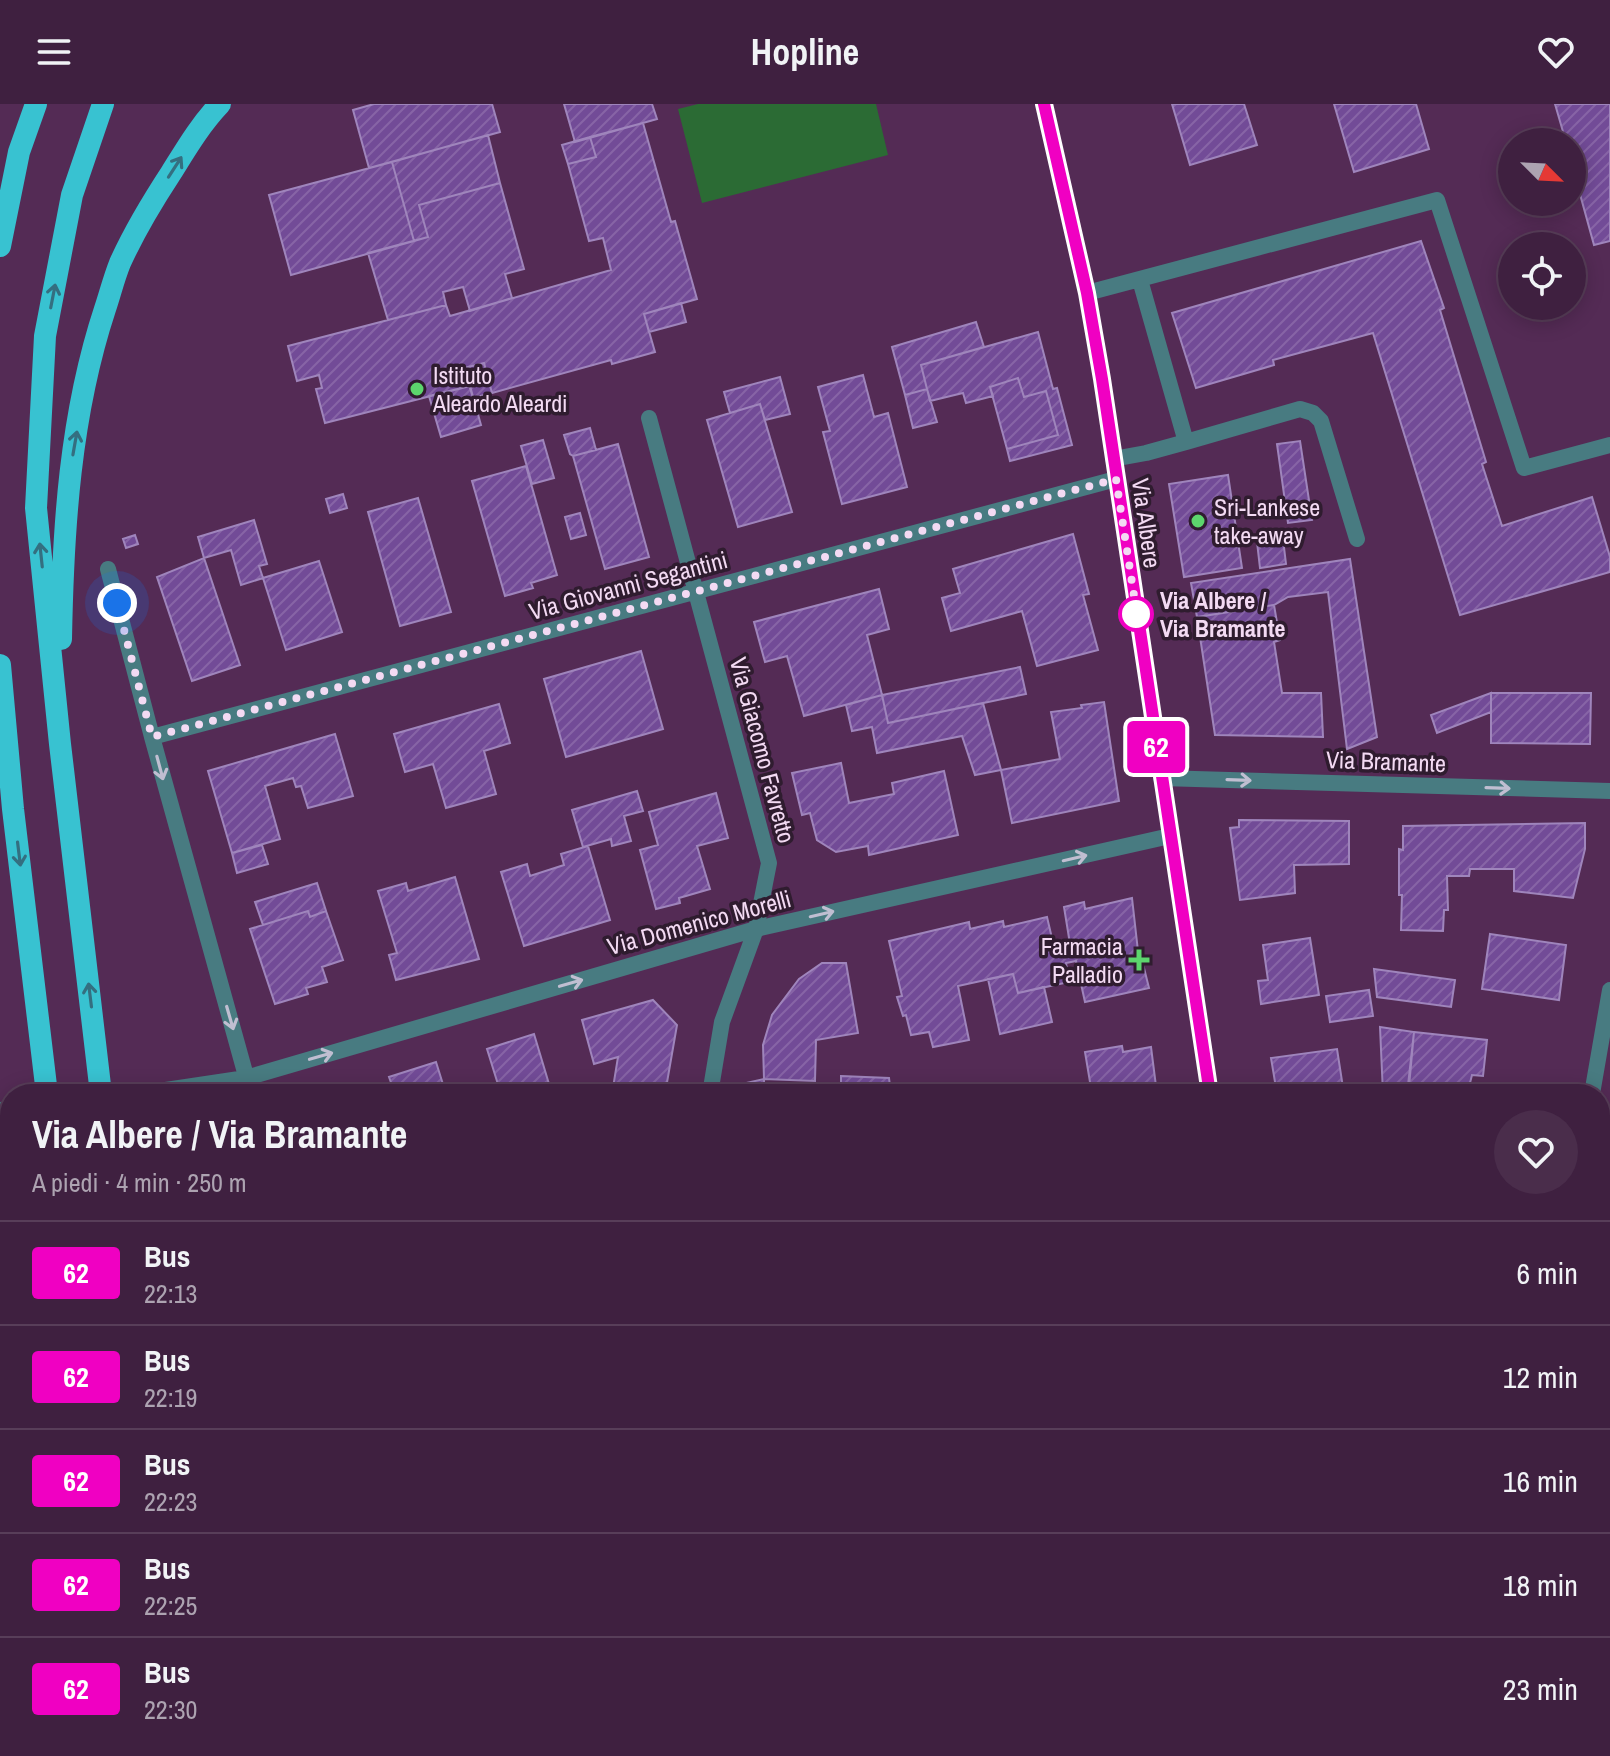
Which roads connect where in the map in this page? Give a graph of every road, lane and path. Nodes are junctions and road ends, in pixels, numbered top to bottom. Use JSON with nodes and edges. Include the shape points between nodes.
{"nodes":[{"id":1,"x":36,"y":104,"type":"edge"},
{"id":2,"x":103,"y":104,"type":"edge"},
{"id":3,"x":220,"y":104,"type":"edge"},
{"id":4,"x":1044,"y":104,"type":"edge"},
{"id":5,"x":0,"y":246,"type":"edge"},
{"id":6,"x":1140,"y":280,"type":"junction"},
{"id":7,"x":1087,"y":293,"type":"junction"},
{"id":8,"x":649,"y":418,"type":"dead end"},
{"id":9,"x":1186,"y":442,"type":"junction"},
{"id":10,"x":1610,"y":445,"type":"edge"},
{"id":11,"x":1113,"y":459,"type":"junction"},
{"id":12,"x":1116,"y":479,"type":"junction"},
{"id":13,"x":1357,"y":539,"type":"dead end"},
{"id":14,"x":108,"y":569,"type":"dead end"},
{"id":15,"x":695,"y":591,"type":"junction"},
{"id":16,"x":0,"y":665,"type":"edge"},
{"id":17,"x":152,"y":737,"type":"junction"},
{"id":18,"x":60,"y":744,"type":"junction"},
{"id":19,"x":1161,"y":778,"type":"junction"},
{"id":20,"x":1610,"y":791,"type":"edge"},
{"id":21,"x":1170,"y":836,"type":"junction"},
{"id":22,"x":756,"y":929,"type":"junction"},
{"id":23,"x":1610,"y":990,"type":"edge"},
{"id":24,"x":46,"y":1084,"type":"edge"},
{"id":25,"x":100,"y":1084,"type":"edge"},
{"id":26,"x":247,"y":1084,"type":"edge"},
{"id":27,"x":254,"y":1084,"type":"edge"},
{"id":28,"x":712,"y":1084,"type":"edge"},
{"id":29,"x":1208,"y":1084,"type":"edge"},
{"id":30,"x":1594,"y":1084,"type":"edge"}],
"edges":[{"from":1,"to":5,"type":"highway","via":[[19,152]]},
{"from":18,"to":2,"type":"highway","one_way":true,"via":[[36,508],[45,336],[72,195]]},
{"from":18,"to":3,"type":"highway","one_way":true,"via":[[62,556],[89,356],[119,264],[135,233]]},
{"from":4,"to":7,"type":"street","name":"Via Albere"},
{"from":6,"to":7,"type":"street"},
{"from":6,"to":9,"type":"street"},
{"from":6,"to":10,"type":"street","via":[[1437,200],[1524,468]]},
{"from":7,"to":11,"type":"street","name":"Via Albere"},
{"from":8,"to":15,"type":"street","name":"Via Giacomo Favretto"},
{"from":9,"to":11,"type":"street"},
{"from":9,"to":13,"type":"street","via":[[1300,409],[1313,413],[1321,421]]},
{"from":11,"to":12,"type":"street","name":"Via Albere"},
{"from":12,"to":15,"type":"street","name":"Via Giovanni Segantini"},
{"from":12,"to":19,"type":"street","name":"Via Albere"},
{"from":14,"to":17,"type":"street"},
{"from":15,"to":17,"type":"street","name":"Via Giovanni Segantini"},
{"from":15,"to":22,"type":"street","name":"Via Giacomo Favretto","via":[[769,863]]},
{"from":16,"to":24,"type":"highway","one_way":true},
{"from":17,"to":26,"type":"street","one_way":true},
{"from":25,"to":18,"type":"highway","one_way":true},
{"from":19,"to":20,"type":"street","name":"Via Bramante","one_way":true},
{"from":19,"to":21,"type":"street","name":"Via Albere"},
{"from":22,"to":21,"type":"street","name":"Via Domenico Morelli","one_way":true},
{"from":21,"to":29,"type":"street","name":"Via Albere"},
{"from":27,"to":22,"type":"street","name":"Via Domenico Morelli","one_way":true},
{"from":22,"to":28,"type":"street","name":"Via Giacomo Favretto","via":[[722,1022]]},
{"from":23,"to":30,"type":"street"}]}
